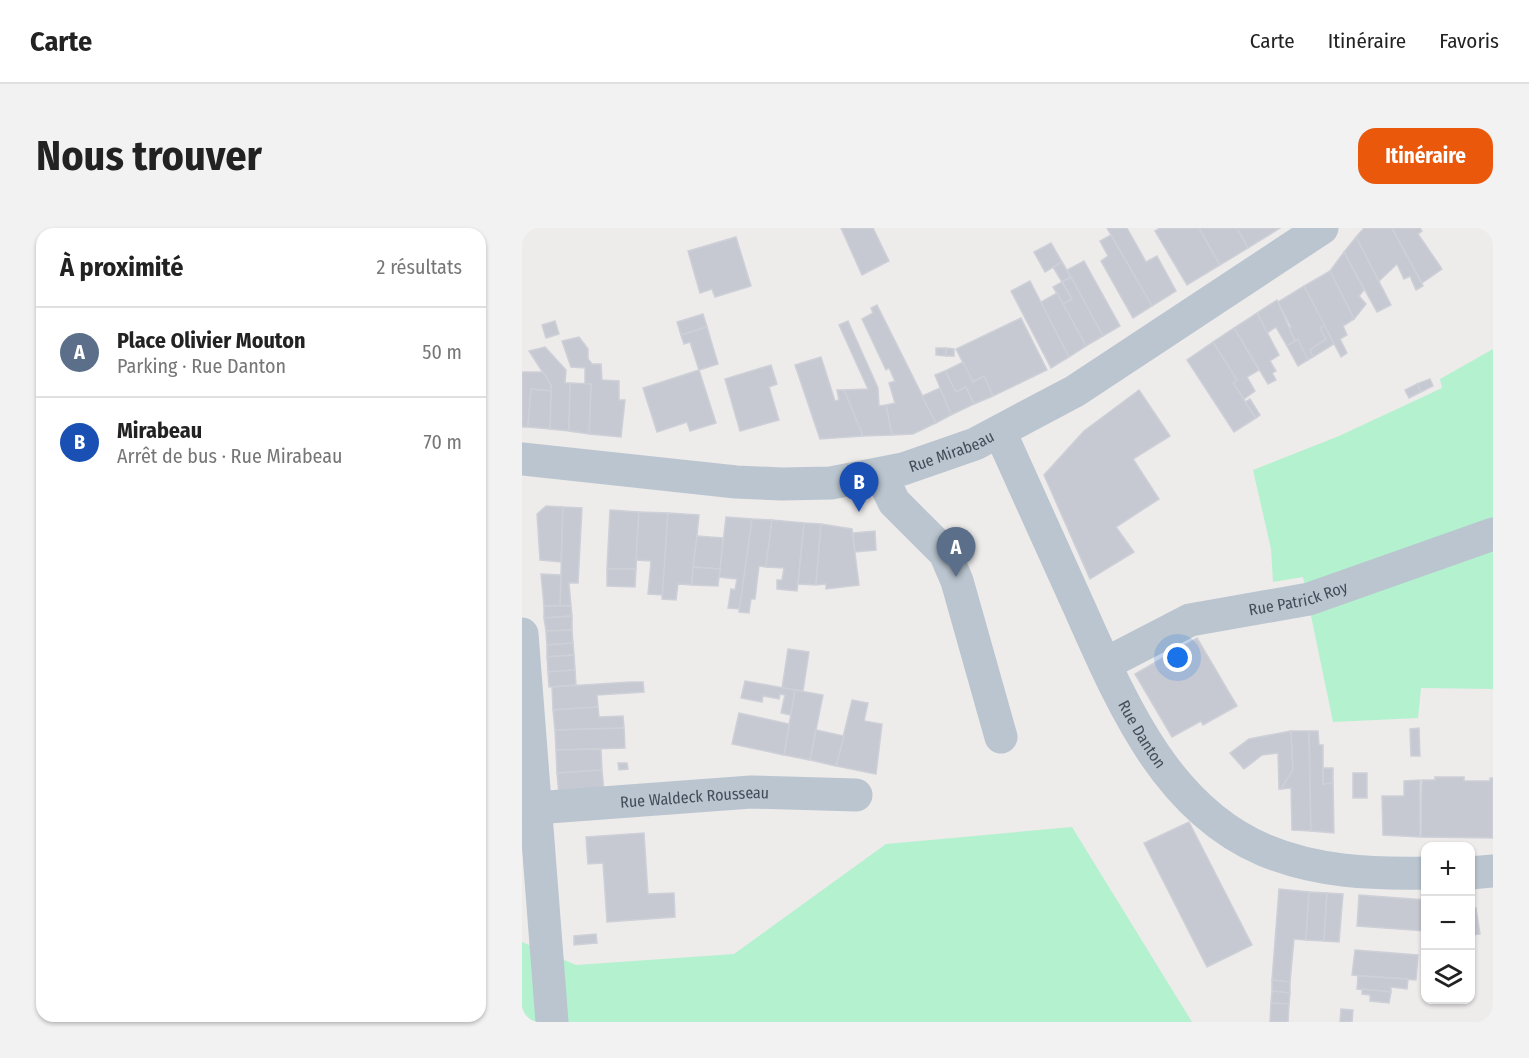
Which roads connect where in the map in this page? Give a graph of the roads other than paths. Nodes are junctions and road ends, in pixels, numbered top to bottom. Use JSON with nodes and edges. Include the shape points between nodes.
{"nodes":[{"id":1,"x":1322,"y":228,"type":"edge"},
{"id":2,"x":1000,"y":432,"type":"junction"},
{"id":3,"x":522,"y":459,"type":"edge"},
{"id":4,"x":881,"y":475,"type":"junction"},
{"id":5,"x":1493,"y":534,"type":"edge"},
{"id":6,"x":522,"y":634,"type":"edge"},
{"id":7,"x":1105,"y":664,"type":"junction"},
{"id":8,"x":1001,"y":737,"type":"dead end"},
{"id":9,"x":856,"y":795,"type":"dead end"},
{"id":10,"x":535,"y":808,"type":"junction"},
{"id":11,"x":1493,"y":871,"type":"edge"},
{"id":12,"x":1421,"y":873,"type":"edge"},
{"id":13,"x":1475,"y":873,"type":"edge"},
{"id":14,"x":552,"y":1022,"type":"edge"}],
"edges":[{"from":1,"to":2,"type":"street","name":"Rue Mirabeau","via":[[1083,386]]},
{"from":2,"to":4,"type":"street","name":"Rue Mirabeau","via":[[954,452]]},
{"from":2,"to":7,"type":"street","name":"Rue Danton"},
{"from":3,"to":4,"type":"street","name":"Rue Mirabeau","via":[[766,483],[831,483]]},
{"from":4,"to":8,"type":"street","via":[[894,502],[945,553],[957,580]]},
{"from":5,"to":7,"type":"street","name":"Rue Patrick Roy","via":[[1309,599],[1190,620]]},
{"from":6,"to":10,"type":"street"},
{"from":7,"to":12,"type":"street","name":"Rue Danton","via":[[1155,758],[1209,814],[1244,840],[1308,865],[1363,873]]},
{"from":9,"to":10,"type":"street","name":"Rue Waldeck Rousseau","via":[[751,792]]},
{"from":10,"to":14,"type":"street"},
{"from":11,"to":13,"type":"street"}]}
